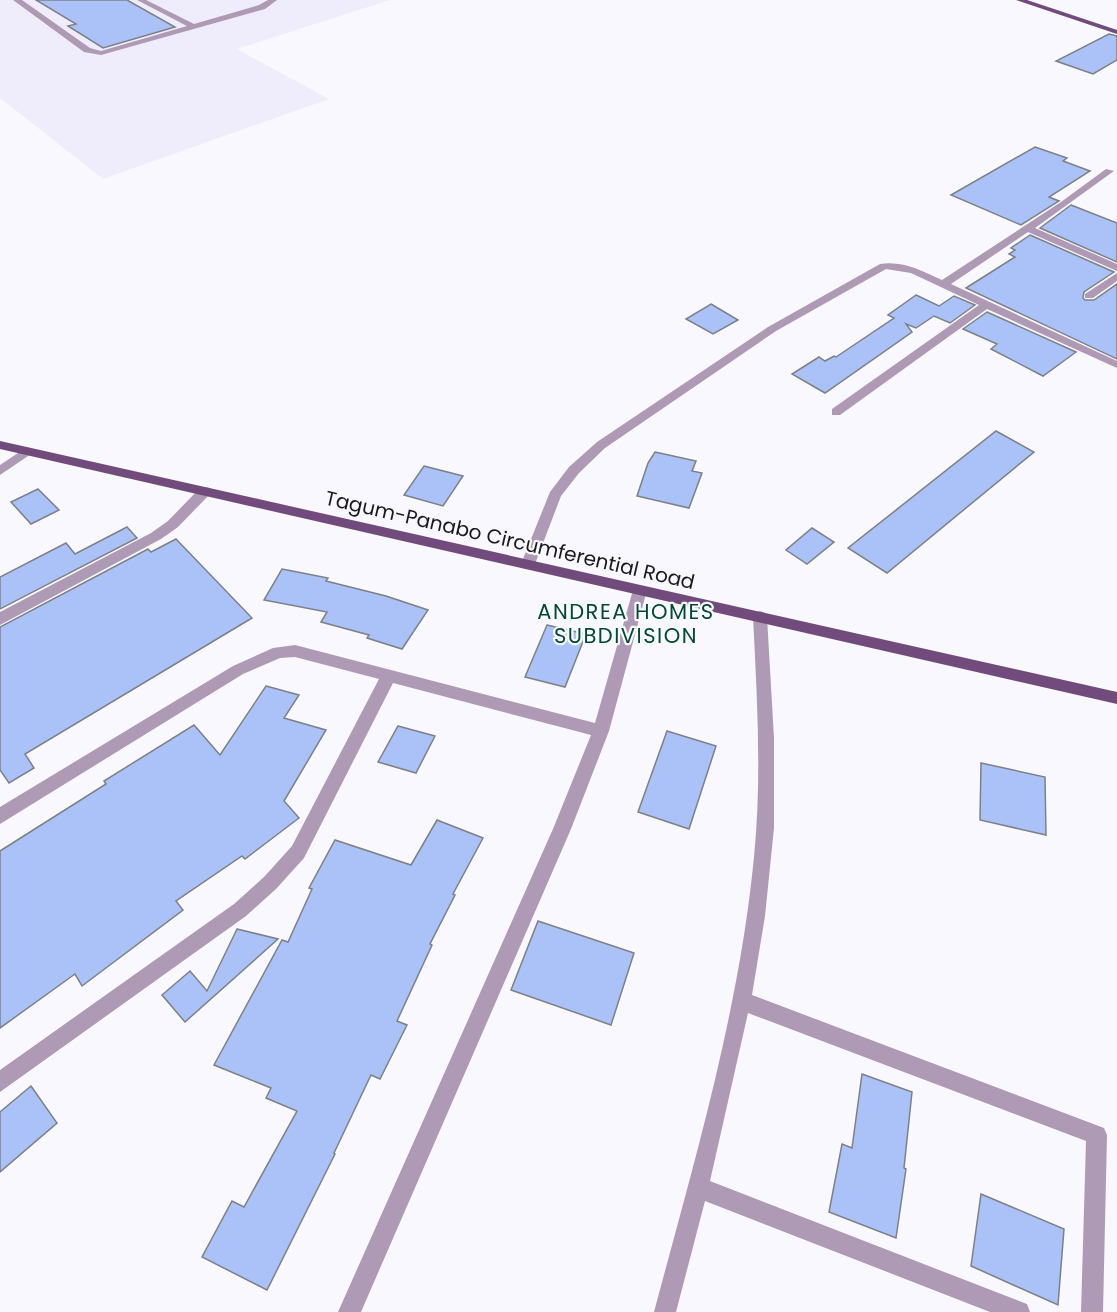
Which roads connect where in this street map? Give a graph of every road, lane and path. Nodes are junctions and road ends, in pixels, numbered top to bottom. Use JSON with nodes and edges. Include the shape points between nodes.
{"nodes":[{"id":1,"x":17,"y":0,"type":"edge"},
{"id":2,"x":141,"y":0,"type":"edge"},
{"id":3,"x":273,"y":0,"type":"edge"},
{"id":4,"x":1020,"y":0,"type":"edge"},
{"id":5,"x":194,"y":27,"type":"junction"},
{"id":6,"x":1117,"y":32,"type":"edge"},
{"id":7,"x":1109,"y":171,"type":"dead end"},
{"id":8,"x":1027,"y":228,"type":"junction"},
{"id":9,"x":1117,"y":268,"type":"edge"},
{"id":10,"x":1117,"y":276,"type":"edge"},
{"id":11,"x":943,"y":284,"type":"junction"},
{"id":12,"x":1089,"y":296,"type":"dead end"},
{"id":13,"x":987,"y":304,"type":"junction"},
{"id":14,"x":1117,"y":365,"type":"edge"},
{"id":15,"x":836,"y":412,"type":"dead end"},
{"id":16,"x":0,"y":444,"type":"edge"},
{"id":17,"x":27,"y":451,"type":"junction"},
{"id":18,"x":0,"y":471,"type":"edge"},
{"id":19,"x":205,"y":490,"type":"junction"},
{"id":20,"x":528,"y":564,"type":"junction"},
{"id":21,"x":640,"y":590,"type":"junction"},
{"id":22,"x":760,"y":617,"type":"junction"},
{"id":23,"x":0,"y":619,"type":"edge"},
{"id":24,"x":389,"y":675,"type":"junction"},
{"id":25,"x":1117,"y":698,"type":"edge"},
{"id":26,"x":601,"y":731,"type":"junction"},
{"id":27,"x":0,"y":816,"type":"edge"},
{"id":28,"x":741,"y":1001,"type":"junction"},
{"id":29,"x":0,"y":1082,"type":"edge"},
{"id":30,"x":698,"y":1187,"type":"junction"},
{"id":31,"x":349,"y":1312,"type":"edge"},
{"id":32,"x":665,"y":1312,"type":"edge"},
{"id":33,"x":1019,"y":1312,"type":"edge"},
{"id":34,"x":1092,"y":1312,"type":"edge"}],
"edges":[{"from":1,"to":5,"type":"street","via":[[92,52],[108,52]]},
{"from":2,"to":5,"type":"street"},
{"from":3,"to":5,"type":"street","via":[[262,7]]},
{"from":4,"to":6,"type":"main road"},
{"from":7,"to":8,"type":"street"},
{"from":8,"to":9,"type":"street"},
{"from":8,"to":11,"type":"street"},
{"from":10,"to":12,"type":"street"},
{"from":11,"to":13,"type":"street"},
{"from":11,"to":20,"type":"street","via":[[912,269],[884,266],[772,329],[601,446],[574,470],[555,495]]},
{"from":13,"to":14,"type":"street"},
{"from":13,"to":15,"type":"street"},
{"from":16,"to":17,"type":"main road","name":"Tagum-Panabo Circumferential Road"},
{"from":17,"to":18,"type":"street"},
{"from":17,"to":19,"type":"main road","name":"Tagum-Panabo Circumferential Road"},
{"from":19,"to":20,"type":"main road","name":"Tagum-Panabo Circumferential Road"},
{"from":19,"to":23,"type":"street","via":[[156,536]]},
{"from":20,"to":21,"type":"main road","name":"Tagum-Panabo Circumferential Road"},
{"from":21,"to":22,"type":"main road","name":"Tagum-Panabo Circumferential Road"},
{"from":21,"to":26,"type":"street"},
{"from":22,"to":25,"type":"main road","name":"Tagum-Panabo Circumferential Road"},
{"from":22,"to":28,"type":"street","via":[[766,747],[763,857]]},
{"from":24,"to":26,"type":"street"},
{"from":24,"to":27,"type":"street","via":[[295,651],[278,651],[238,670]]},
{"from":24,"to":29,"type":"street","via":[[298,852],[270,883],[240,910]]},
{"from":26,"to":31,"type":"street","via":[[562,829]]},
{"from":28,"to":30,"type":"street"},
{"from":28,"to":34,"type":"street","via":[[1097,1135]]},
{"from":30,"to":32,"type":"street"},
{"from":30,"to":33,"type":"street"}]}
